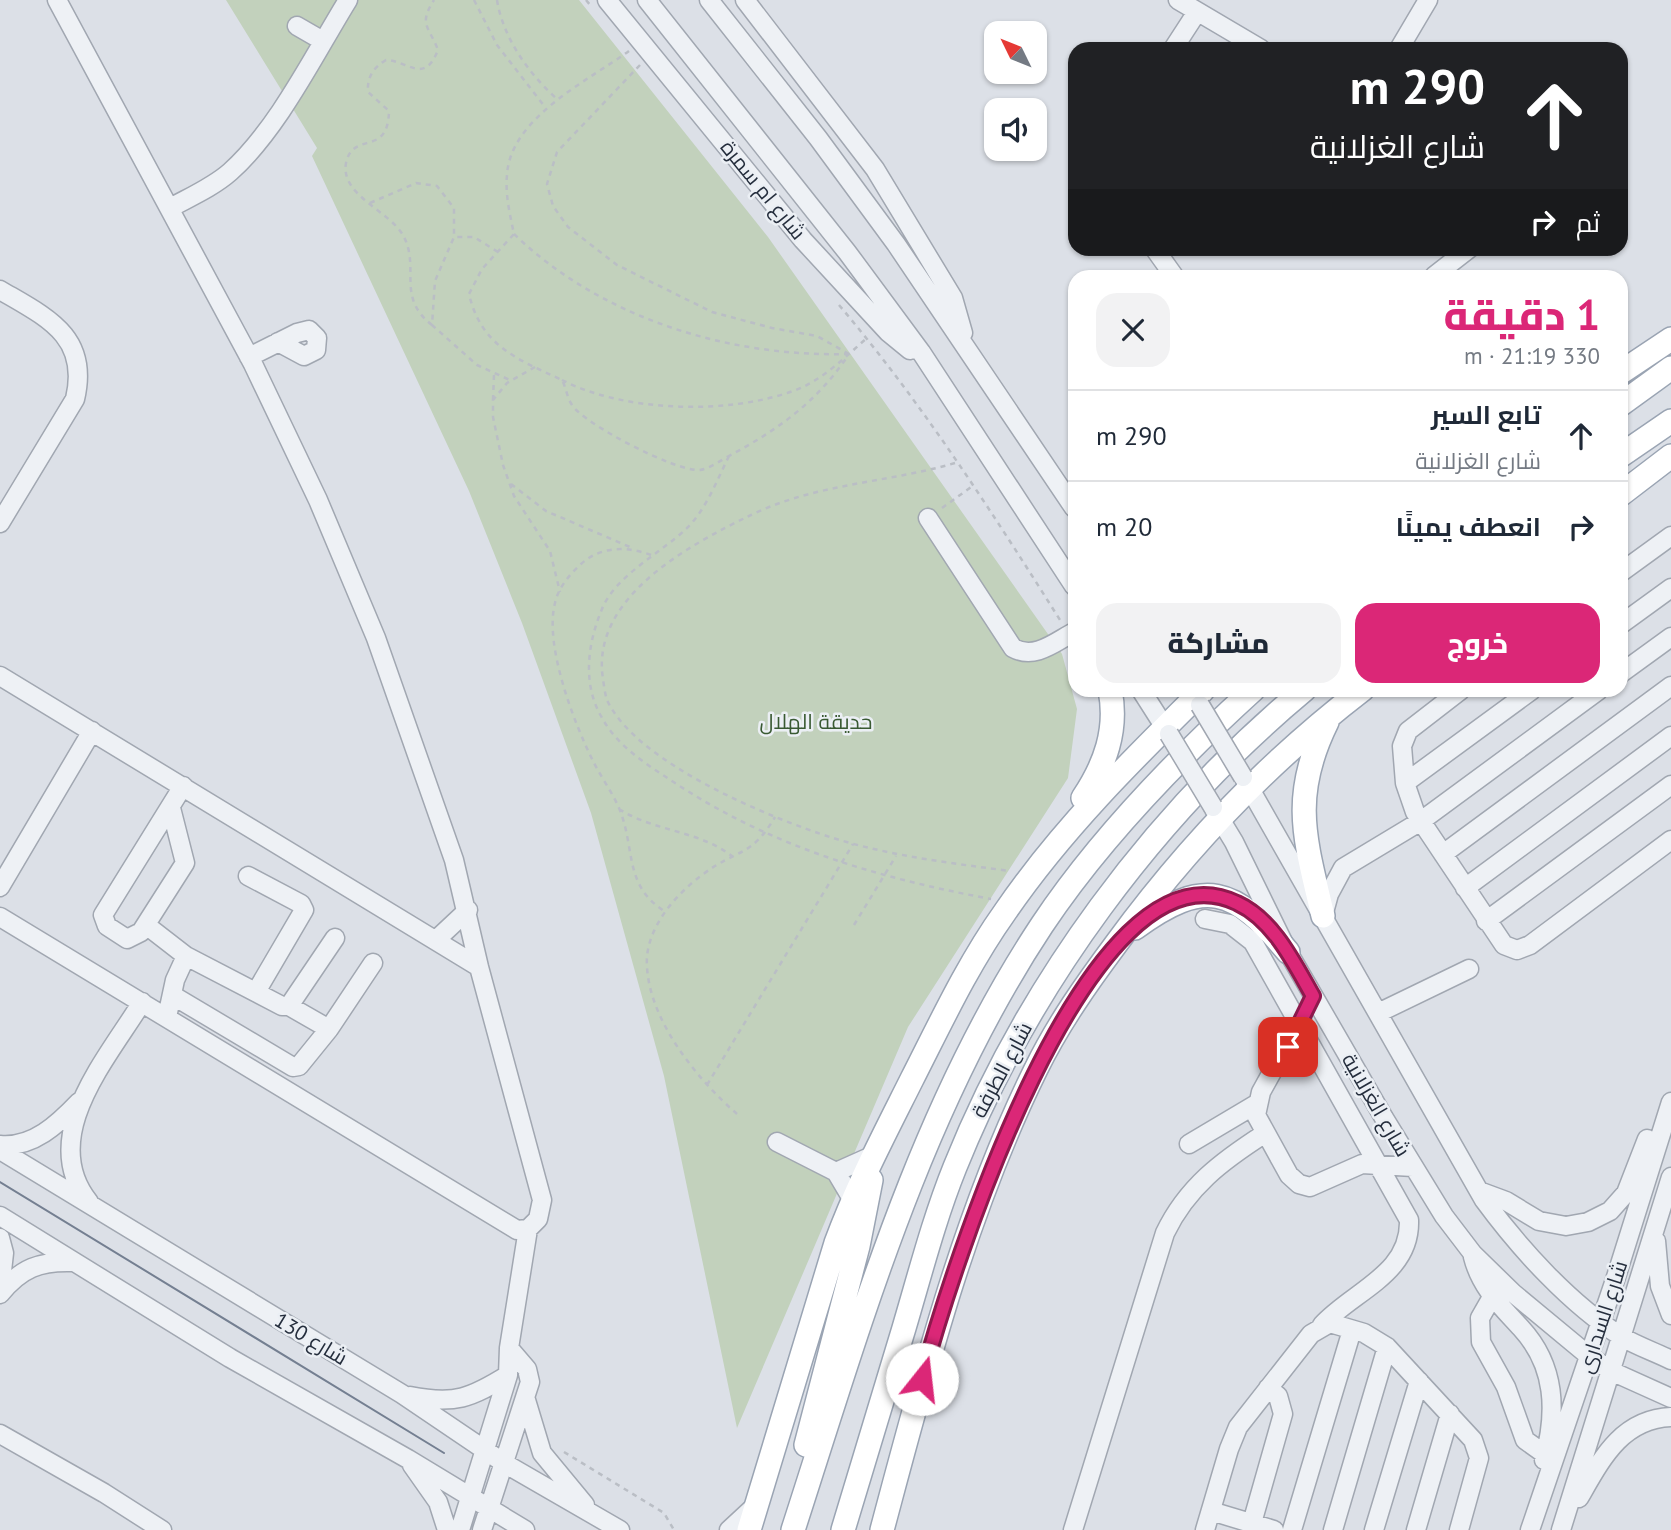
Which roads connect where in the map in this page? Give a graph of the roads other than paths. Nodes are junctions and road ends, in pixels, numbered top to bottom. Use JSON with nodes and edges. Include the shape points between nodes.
{"nodes":[{"id":1,"x":57,"y":0,"type":"edge"},
{"id":2,"x":348,"y":0,"type":"edge"},
{"id":3,"x":607,"y":0,"type":"edge"},
{"id":4,"x":647,"y":0,"type":"edge"},
{"id":5,"x":709,"y":0,"type":"edge"},
{"id":6,"x":745,"y":0,"type":"edge"},
{"id":7,"x":1178,"y":0,"type":"edge"},
{"id":8,"x":1428,"y":0,"type":"edge"},
{"id":9,"x":1197,"y":12,"type":"junction"},
{"id":10,"x":297,"y":26,"type":"dead end"},
{"id":11,"x":323,"y":41,"type":"junction"},
{"id":12,"x":1178,"y":42,"type":"edge"},
{"id":13,"x":1249,"y":42,"type":"edge"},
{"id":14,"x":1403,"y":42,"type":"edge"},
{"id":15,"x":170,"y":208,"type":"junction"},
{"id":16,"x":1460,"y":256,"type":"edge"},
{"id":17,"x":1442,"y":270,"type":"edge"},
{"id":18,"x":0,"y":290,"type":"edge"},
{"id":19,"x":1671,"y":340,"type":"edge"},
{"id":20,"x":278,"y":342,"type":"dead end"},
{"id":21,"x":967,"y":347,"type":"junction"},
{"id":22,"x":249,"y":357,"type":"junction"},
{"id":23,"x":1628,"y":368,"type":"edge"},
{"id":24,"x":1671,"y":368,"type":"edge"},
{"id":25,"x":931,"y":369,"type":"junction"},
{"id":26,"x":1628,"y":399,"type":"edge"},
{"id":27,"x":1671,"y":421,"type":"edge"},
{"id":28,"x":1628,"y":451,"type":"edge"},
{"id":29,"x":1671,"y":456,"type":"edge"},
{"id":30,"x":1628,"y":489,"type":"edge"},
{"id":31,"x":1068,"y":499,"type":"edge"},
{"id":32,"x":928,"y":518,"type":"road end"},
{"id":33,"x":0,"y":523,"type":"edge"},
{"id":34,"x":1671,"y":536,"type":"edge"},
{"id":35,"x":1628,"y":567,"type":"edge"},
{"id":36,"x":1068,"y":577,"type":"edge"},
{"id":37,"x":1671,"y":588,"type":"edge"},
{"id":38,"x":1628,"y":619,"type":"edge"},
{"id":39,"x":1068,"y":636,"type":"edge"},
{"id":40,"x":1671,"y":637,"type":"edge"},
{"id":41,"x":1628,"y":668,"type":"edge"},
{"id":42,"x":0,"y":676,"type":"edge"},
{"id":43,"x":1671,"y":686,"type":"edge"},
{"id":44,"x":1111,"y":697,"type":"edge"},
{"id":45,"x":1146,"y":697,"type":"edge"},
{"id":46,"x":1195,"y":697,"type":"edge"},
{"id":47,"x":1198,"y":697,"type":"edge"},
{"id":48,"x":1245,"y":697,"type":"edge"},
{"id":49,"x":1296,"y":697,"type":"edge"},
{"id":50,"x":1353,"y":697,"type":"edge"},
{"id":51,"x":1452,"y":697,"type":"edge"},
{"id":52,"x":1522,"y":697,"type":"edge"},
{"id":53,"x":1590,"y":697,"type":"edge"},
{"id":54,"x":1331,"y":713,"type":"junction"},
{"id":55,"x":1167,"y":730,"type":"junction"},
{"id":56,"x":92,"y":732,"type":"junction"},
{"id":57,"x":1671,"y":736,"type":"edge"},
{"id":58,"x":1246,"y":782,"type":"junction"},
{"id":59,"x":1405,"y":783,"type":"junction"},
{"id":60,"x":1671,"y":785,"type":"edge"},
{"id":61,"x":183,"y":786,"type":"junction"},
{"id":62,"x":171,"y":808,"type":"junction"},
{"id":63,"x":1215,"y":812,"type":"junction"},
{"id":64,"x":1421,"y":821,"type":"junction"},
{"id":65,"x":1065,"y":835,"type":"junction"},
{"id":66,"x":1671,"y":839,"type":"edge"},
{"id":67,"x":1443,"y":854,"type":"junction"},
{"id":68,"x":1310,"y":862,"type":"junction"},
{"id":69,"x":1343,"y":868,"type":"junction"},
{"id":70,"x":248,"y":876,"type":"dead end"},
{"id":71,"x":0,"y":887,"type":"edge"},
{"id":72,"x":1465,"y":888,"type":"junction"},
{"id":73,"x":468,"y":909,"type":"junction"},
{"id":74,"x":1323,"y":916,"type":"junction"},
{"id":75,"x":0,"y":917,"type":"edge"},
{"id":76,"x":1205,"y":919,"type":"dead end"},
{"id":77,"x":1486,"y":921,"type":"junction"},
{"id":78,"x":146,"y":925,"type":"junction"},
{"id":79,"x":335,"y":938,"type":"dead end"},
{"id":80,"x":437,"y":939,"type":"junction"},
{"id":81,"x":1118,"y":940,"type":"junction"},
{"id":82,"x":1287,"y":952,"type":"junction"},
{"id":83,"x":186,"y":956,"type":"junction"},
{"id":84,"x":373,"y":963,"type":"dead end"},
{"id":85,"x":479,"y":967,"type":"junction"},
{"id":86,"x":1469,"y":969,"type":"dead end"},
{"id":87,"x":256,"y":992,"type":"junction"},
{"id":88,"x":172,"y":995,"type":"junction"},
{"id":89,"x":1313,"y":996,"type":"junction"},
{"id":90,"x":142,"y":1002,"type":"junction"},
{"id":91,"x":289,"y":1006,"type":"junction"},
{"id":92,"x":1378,"y":1013,"type":"junction"},
{"id":93,"x":167,"y":1017,"type":"junction"},
{"id":94,"x":1299,"y":1024,"type":"junction"},
{"id":95,"x":329,"y":1029,"type":"junction"},
{"id":96,"x":82,"y":1100,"type":"junction"},
{"id":97,"x":1258,"y":1103,"type":"junction"},
{"id":98,"x":1669,"y":1108,"type":"edge"},
{"id":99,"x":1264,"y":1134,"type":"junction"},
{"id":100,"x":777,"y":1142,"type":"dead end"},
{"id":101,"x":1189,"y":1144,"type":"dead end"},
{"id":102,"x":0,"y":1147,"type":"edge"},
{"id":103,"x":876,"y":1150,"type":"junction"},
{"id":104,"x":1379,"y":1165,"type":"junction"},
{"id":105,"x":1413,"y":1167,"type":"junction"},
{"id":106,"x":836,"y":1172,"type":"junction"},
{"id":107,"x":1671,"y":1177,"type":"edge"},
{"id":108,"x":1479,"y":1191,"type":"junction"},
{"id":109,"x":852,"y":1199,"type":"junction"},
{"id":110,"x":93,"y":1207,"type":"junction"},
{"id":111,"x":0,"y":1216,"type":"edge"},
{"id":112,"x":1655,"y":1225,"type":"junction"},
{"id":113,"x":528,"y":1229,"type":"junction"},
{"id":114,"x":0,"y":1238,"type":"edge"},
{"id":115,"x":1473,"y":1254,"type":"junction"},
{"id":116,"x":73,"y":1262,"type":"junction"},
{"id":117,"x":0,"y":1292,"type":"edge"},
{"id":118,"x":1492,"y":1297,"type":"junction"},
{"id":119,"x":1671,"y":1315,"type":"edge"},
{"id":120,"x":1602,"y":1321,"type":"junction"},
{"id":121,"x":1322,"y":1325,"type":"junction"},
{"id":122,"x":1352,"y":1329,"type":"junction"},
{"id":123,"x":1623,"y":1337,"type":"junction"},
{"id":124,"x":1387,"y":1347,"type":"junction"},
{"id":125,"x":509,"y":1348,"type":"junction"},
{"id":126,"x":1590,"y":1356,"type":"junction"},
{"id":127,"x":1671,"y":1360,"type":"edge"},
{"id":128,"x":1611,"y":1371,"type":"junction"},
{"id":129,"x":508,"y":1375,"type":"junction"},
{"id":130,"x":1419,"y":1381,"type":"junction"},
{"id":131,"x":1269,"y":1388,"type":"junction"},
{"id":132,"x":402,"y":1394,"type":"junction"},
{"id":133,"x":1671,"y":1398,"type":"edge"},
{"id":134,"x":526,"y":1400,"type":"junction"},
{"id":135,"x":1450,"y":1414,"type":"junction"},
{"id":136,"x":1671,"y":1417,"type":"edge"},
{"id":137,"x":0,"y":1434,"type":"edge"},
{"id":138,"x":486,"y":1452,"type":"junction"},
{"id":139,"x":1546,"y":1455,"type":"junction"},
{"id":140,"x":408,"y":1459,"type":"junction"},
{"id":141,"x":504,"y":1463,"type":"junction"},
{"id":142,"x":1544,"y":1491,"type":"junction"},
{"id":143,"x":470,"y":1497,"type":"junction"},
{"id":144,"x":758,"y":1503,"type":"junction"},
{"id":145,"x":489,"y":1507,"type":"junction"},
{"id":146,"x":1211,"y":1511,"type":"junction"},
{"id":147,"x":591,"y":1513,"type":"junction"},
{"id":148,"x":1251,"y":1527,"type":"edge"},
{"id":149,"x":1562,"y":1527,"type":"edge"},
{"id":150,"x":162,"y":1530,"type":"edge"},
{"id":151,"x":447,"y":1530,"type":"edge"},
{"id":152,"x":460,"y":1530,"type":"edge"},
{"id":153,"x":482,"y":1530,"type":"edge"},
{"id":154,"x":525,"y":1530,"type":"edge"},
{"id":155,"x":620,"y":1530,"type":"edge"},
{"id":156,"x":729,"y":1530,"type":"edge"},
{"id":157,"x":749,"y":1530,"type":"edge"},
{"id":158,"x":793,"y":1530,"type":"edge"},
{"id":159,"x":843,"y":1530,"type":"edge"},
{"id":160,"x":882,"y":1530,"type":"edge"},
{"id":161,"x":1073,"y":1530,"type":"edge"},
{"id":162,"x":1205,"y":1530,"type":"edge"},
{"id":163,"x":1274,"y":1530,"type":"edge"},
{"id":164,"x":1292,"y":1530,"type":"edge"},
{"id":165,"x":1334,"y":1530,"type":"edge"},
{"id":166,"x":1374,"y":1530,"type":"edge"},
{"id":167,"x":1416,"y":1530,"type":"edge"},
{"id":168,"x":1459,"y":1530,"type":"edge"},
{"id":169,"x":1531,"y":1530,"type":"edge"}],
"edges":[{"from":1,"to":15,"type":"street"},
{"from":2,"to":11,"type":"street"},
{"from":3,"to":25,"type":"street","name":"شارع ام سمرة","via":[[817,255],[888,332]]},
{"from":4,"to":25,"type":"street","name":"شارع ام سمرة","via":[[847,252]]},
{"from":5,"to":21,"type":"street","via":[[818,138]]},
{"from":6,"to":21,"type":"street","via":[[900,208],[953,298]]},
{"from":7,"to":9,"type":"street"},
{"from":8,"to":14,"type":"street"},
{"from":9,"to":12,"type":"street"},
{"from":9,"to":13,"type":"street"},
{"from":10,"to":11,"type":"street"},
{"from":11,"to":15,"type":"street","via":[[243,159],[228,174]]},
{"from":15,"to":22,"type":"street"},
{"from":16,"to":17,"type":"street"},
{"from":18,"to":33,"type":"street","via":[[63,332],[79,375],[75,399]]},
{"from":19,"to":23,"type":"main road"},
{"from":20,"to":22,"type":"street"},
{"from":21,"to":31,"type":"street"},
{"from":22,"to":73,"type":"street","via":[[318,500],[376,638],[428,779]]},
{"from":24,"to":26,"type":"main road"},
{"from":25,"to":36,"type":"street","name":"شارع ام سمرة"},
{"from":27,"to":28,"type":"main road"},
{"from":29,"to":30,"type":"main road"},
{"from":32,"to":39,"type":"street","via":[[1013,648],[1029,654]]},
{"from":34,"to":35,"type":"street"},
{"from":37,"to":38,"type":"street"},
{"from":40,"to":41,"type":"street"},
{"from":42,"to":56,"type":"street"},
{"from":43,"to":67,"type":"street"},
{"from":44,"to":65,"type":"main road","via":[[1113,720],[1107,754]]},
{"from":45,"to":55,"type":"street"},
{"from":46,"to":55,"type":"main road"},
{"from":47,"to":58,"type":"street","bridge":true},
{"from":48,"to":158,"type":"main road","name":"شارع الطرفة","via":[[1195,743],[1112,835],[1011,973],[931,1129]]},
{"from":49,"to":159,"type":"main road","name":"شارع الطرفة","via":[[1215,773],[1107,900],[996,1077],[937,1214]]},
{"from":50,"to":54,"type":"main road"},
{"from":51,"to":59,"type":"street","via":[[1408,731],[1402,746]]},
{"from":52,"to":59,"type":"street"},
{"from":53,"to":64,"type":"street"},
{"from":54,"to":58,"type":"main road"},
{"from":54,"to":68,"type":"main road","via":[[1305,780],[1302,813]]},
{"from":55,"to":63,"type":"street","name":"شارع الغزلانية","bridge":true},
{"from":55,"to":65,"type":"main road"},
{"from":56,"to":61,"type":"street"},
{"from":56,"to":71,"type":"street"},
{"from":57,"to":72,"type":"street"},
{"from":58,"to":63,"type":"main road"},
{"from":58,"to":74,"type":"street"},
{"from":59,"to":64,"type":"street"},
{"from":60,"to":77,"type":"street"},
{"from":61,"to":62,"type":"street"},
{"from":61,"to":80,"type":"street"},
{"from":62,"to":78,"type":"street","via":[[185,863]]},
{"from":62,"to":78,"type":"street","via":[[103,915],[107,926],[127,939]]},
{"from":63,"to":81,"type":"main road"},
{"from":63,"to":82,"type":"street","name":"شارع الغزلانية"},
{"from":64,"to":67,"type":"street"},
{"from":64,"to":69,"type":"street"},
{"from":65,"to":103,"type":"main road","via":[[1004,912],[965,975]]},
{"from":66,"to":77,"type":"street","via":[[1524,949],[1504,945]]},
{"from":67,"to":72,"type":"street"},
{"from":68,"to":69,"type":"street"},
{"from":68,"to":74,"type":"main road"},
{"from":69,"to":74,"type":"street"},
{"from":70,"to":87,"type":"street","via":[[301,904],[304,910]]},
{"from":72,"to":77,"type":"street"},
{"from":73,"to":80,"type":"street"},
{"from":73,"to":85,"type":"street"},
{"from":74,"to":92,"type":"street"},
{"from":75,"to":90,"type":"street"},
{"from":76,"to":94,"type":"street","via":[[1230,924],[1253,942]]},
{"from":78,"to":83,"type":"street"},
{"from":79,"to":91,"type":"street"},
{"from":80,"to":85,"type":"street"},
{"from":81,"to":82,"type":"main road","via":[[1177,901],[1213,896],[1248,909]]},
{"from":81,"to":160,"type":"main road","via":[[1037,1067],[993,1164],[929,1354]]},
{"from":82,"to":89,"type":"street","name":"شارع الغزلانية"},
{"from":83,"to":87,"type":"street"},
{"from":83,"to":88,"type":"street"},
{"from":84,"to":95,"type":"street"},
{"from":85,"to":113,"type":"street","via":[[542,1200],[538,1219]]},
{"from":86,"to":92,"type":"street"},
{"from":87,"to":91,"type":"street"},
{"from":88,"to":93,"type":"street"},
{"from":88,"to":95,"type":"street","via":[[293,1067],[299,1066]]},
{"from":89,"to":94,"type":"street"},
{"from":89,"to":105,"type":"street","name":"شارع الغزلانية"},
{"from":90,"to":93,"type":"street"},
{"from":90,"to":96,"type":"street"},
{"from":91,"to":95,"type":"street"},
{"from":92,"to":108,"type":"street"},
{"from":93,"to":113,"type":"street","via":[[517,1230]]},
{"from":94,"to":97,"type":"street"},
{"from":94,"to":104,"type":"street"},
{"from":96,"to":102,"type":"street","via":[[45,1132],[25,1143]]},
{"from":96,"to":110,"type":"street","via":[[70,1159],[76,1182]]},
{"from":97,"to":99,"type":"street","via":[[1256,1115]]},
{"from":97,"to":101,"type":"street"},
{"from":98,"to":108,"type":"street","via":[[1646,1139],[1626,1193],[1600,1217],[1579,1225],[1553,1225]]},
{"from":98,"to":120,"type":"street","name":"شارع السدارى"},
{"from":99,"to":104,"type":"street","via":[[1289,1175],[1310,1187],[1362,1164]]},
{"from":99,"to":161,"type":"street","via":[[1221,1162],[1175,1213],[1165,1233]]},
{"from":100,"to":106,"type":"street"},
{"from":102,"to":110,"type":"street","name":"شارع 130"},
{"from":103,"to":106,"type":"street"},
{"from":103,"to":109,"type":"main road"},
{"from":103,"to":158,"type":"main road","via":[[858,1246],[808,1436]]},
{"from":104,"to":105,"type":"street"},
{"from":104,"to":121,"type":"street","via":[[1405,1209],[1406,1244],[1387,1273]]},
{"from":105,"to":115,"type":"street","name":"شارع الغزلانية"},
{"from":106,"to":109,"type":"street"},
{"from":107,"to":112,"type":"street","name":"شارع السدارى"},
{"from":108,"to":120,"type":"street","via":[[1529,1255]]},
{"from":109,"to":144,"type":"main road"},
{"from":110,"to":132,"type":"street","name":"شارع 130"},
{"from":111,"to":116,"type":"street"},
{"from":112,"to":119,"type":"street","via":[[1660,1286]]},
{"from":112,"to":123,"type":"street","name":"شارع السدارى"},
{"from":113,"to":125,"type":"street"},
{"from":114,"to":117,"type":"street","via":[[4,1253]]},
{"from":115,"to":118,"type":"street"},
{"from":115,"to":126,"type":"street","name":"شارع الغزلانية"},
{"from":116,"to":117,"type":"street","via":[[50,1261],[27,1268]]},
{"from":116,"to":140,"type":"street"},
{"from":118,"to":139,"type":"street","via":[[1527,1335],[1546,1366],[1554,1415]]},
{"from":118,"to":139,"type":"street","via":[[1480,1318],[1481,1342],[1506,1387],[1525,1440]]},
{"from":120,"to":123,"type":"street"},
{"from":120,"to":126,"type":"street","name":"شارع السدارى"},
{"from":121,"to":122,"type":"street"},
{"from":121,"to":131,"type":"street"},
{"from":122,"to":124,"type":"street"},
{"from":122,"to":164,"type":"street"},
{"from":123,"to":127,"type":"street"},
{"from":123,"to":128,"type":"street","name":"شارع السدارى"},
{"from":124,"to":130,"type":"street"},
{"from":124,"to":165,"type":"street"},
{"from":125,"to":129,"type":"street"},
{"from":125,"to":134,"type":"street","via":[[527,1369]]},
{"from":126,"to":128,"type":"street","name":"شارع الغزلانية"},
{"from":126,"to":142,"type":"street","name":"شارع السدارى"},
{"from":128,"to":133,"type":"street","name":"شارع الغزلانية"},
{"from":128,"to":149,"type":"street","name":"شارع السدارى"},
{"from":129,"to":132,"type":"street","via":[[464,1399]]},
{"from":129,"to":138,"type":"street"},
{"from":130,"to":135,"type":"street"},
{"from":130,"to":166,"type":"street"},
{"from":131,"to":146,"type":"street","via":[[1234,1434]]},
{"from":131,"to":148,"type":"street","via":[[1281,1402],[1283,1414]]},
{"from":132,"to":138,"type":"street","name":"شارع 130"},
{"from":134,"to":141,"type":"street"},
{"from":134,"to":147,"type":"street","via":[[539,1446]]},
{"from":135,"to":167,"type":"street"},
{"from":135,"to":168,"type":"street","via":[[1473,1440],[1479,1458]]},
{"from":136,"to":149,"type":"street","via":[[1644,1422],[1615,1441]]},
{"from":137,"to":150,"type":"street"},
{"from":138,"to":141,"type":"street","name":"شارع 130"},
{"from":138,"to":143,"type":"street"},
{"from":139,"to":142,"type":"street"},
{"from":140,"to":143,"type":"street"},
{"from":140,"to":151,"type":"street","via":[[438,1502]]},
{"from":141,"to":145,"type":"street"},
{"from":141,"to":147,"type":"street","name":"شارع 130"},
{"from":142,"to":169,"type":"street","name":"شارع السدارى"},
{"from":143,"to":145,"type":"street"},
{"from":143,"to":152,"type":"street"},
{"from":144,"to":156,"type":"street"},
{"from":144,"to":157,"type":"main road"},
{"from":145,"to":153,"type":"street"},
{"from":145,"to":154,"type":"street"},
{"from":146,"to":148,"type":"street"},
{"from":146,"to":162,"type":"street"},
{"from":147,"to":155,"type":"street","name":"شارع 130"},
{"from":148,"to":163,"type":"street"}]}
